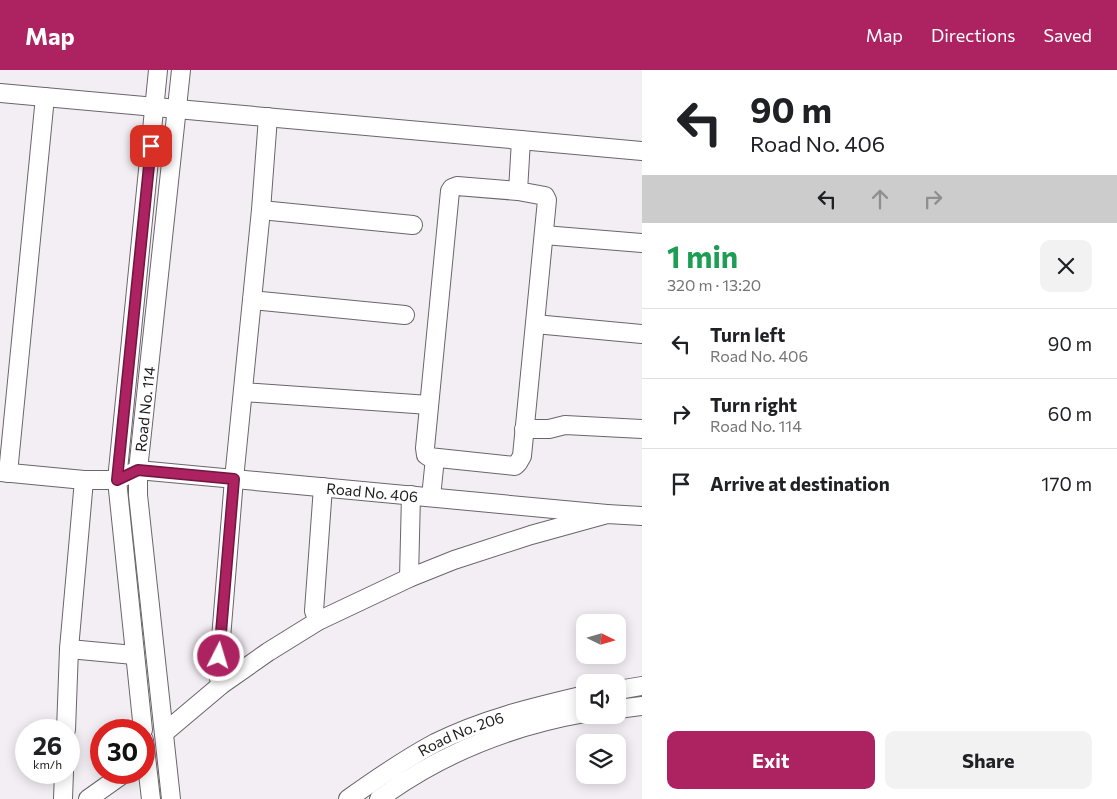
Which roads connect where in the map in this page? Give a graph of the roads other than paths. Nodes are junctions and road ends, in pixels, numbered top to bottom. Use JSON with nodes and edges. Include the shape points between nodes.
{"nodes":[{"id":1,"x":158,"y":70,"type":"edge"},
{"id":2,"x":181,"y":70,"type":"edge"},
{"id":3,"x":0,"y":93,"type":"edge"},
{"id":4,"x":44,"y":97,"type":"junction"},
{"id":5,"x":155,"y":107,"type":"junction"},
{"id":6,"x":178,"y":109,"type":"junction"},
{"id":7,"x":268,"y":117,"type":"junction"},
{"id":8,"x":521,"y":140,"type":"junction"},
{"id":9,"x":642,"y":151,"type":"edge"},
{"id":10,"x":518,"y":191,"type":"junction"},
{"id":11,"x":261,"y":210,"type":"junction"},
{"id":12,"x":413,"y":225,"type":"dead end"},
{"id":13,"x":544,"y":235,"type":"junction"},
{"id":14,"x":642,"y":243,"type":"edge"},
{"id":15,"x":252,"y":300,"type":"junction"},
{"id":16,"x":404,"y":315,"type":"dead end"},
{"id":17,"x":535,"y":324,"type":"junction"},
{"id":18,"x":642,"y":334,"type":"edge"},
{"id":19,"x":243,"y":392,"type":"junction"},
{"id":20,"x":429,"y":404,"type":"junction"},
{"id":21,"x":524,"y":429,"type":"junction"},
{"id":22,"x":642,"y":430,"type":"edge"},
{"id":23,"x":435,"y":458,"type":"junction"},
{"id":24,"x":138,"y":470,"type":"junction"},
{"id":25,"x":4,"y":473,"type":"edge"},
{"id":26,"x":234,"y":479,"type":"junction"},
{"id":27,"x":84,"y":480,"type":"junction"},
{"id":28,"x":117,"y":480,"type":"junction"},
{"id":29,"x":323,"y":487,"type":"junction"},
{"id":30,"x":411,"y":495,"type":"junction"},
{"id":31,"x":431,"y":497,"type":"junction"},
{"id":32,"x":607,"y":514,"type":"junction"},
{"id":33,"x":642,"y":516,"type":"edge"},
{"id":34,"x":409,"y":578,"type":"junction"},
{"id":35,"x":318,"y":621,"type":"junction"},
{"id":36,"x":69,"y":648,"type":"junction"},
{"id":37,"x":134,"y":655,"type":"junction"},
{"id":38,"x":221,"y":685,"type":"junction"},
{"id":39,"x":642,"y":686,"type":"edge"},
{"id":40,"x":626,"y":689,"type":"edge"},
{"id":41,"x":576,"y":697,"type":"edge"},
{"id":42,"x":642,"y":706,"type":"edge"},
{"id":43,"x":626,"y":707,"type":"edge"},
{"id":44,"x":576,"y":715,"type":"edge"},
{"id":45,"x":66,"y":719,"type":"edge"},
{"id":46,"x":142,"y":719,"type":"edge"},
{"id":47,"x":164,"y":733,"type":"junction"},
{"id":48,"x":64,"y":784,"type":"edge"},
{"id":49,"x":109,"y":784,"type":"edge"},
{"id":50,"x":149,"y":784,"type":"edge"},
{"id":51,"x":63,"y":799,"type":"edge"},
{"id":52,"x":88,"y":799,"type":"edge"},
{"id":53,"x":151,"y":799,"type":"edge"},
{"id":54,"x":171,"y":799,"type":"edge"},
{"id":55,"x":348,"y":799,"type":"edge"},
{"id":56,"x":379,"y":799,"type":"edge"}],
"edges":[{"from":1,"to":5,"type":"street","name":"Road No. 114"},
{"from":2,"to":6,"type":"street","name":"Road No. 114"},
{"from":3,"to":4,"type":"street"},
{"from":4,"to":5,"type":"street"},
{"from":4,"to":25,"type":"street"},
{"from":5,"to":6,"type":"street"},
{"from":5,"to":28,"type":"street","name":"Road No. 114"},
{"from":6,"to":7,"type":"street"},
{"from":6,"to":24,"type":"street","name":"Road No. 114"},
{"from":7,"to":8,"type":"street"},
{"from":7,"to":11,"type":"street"},
{"from":8,"to":9,"type":"street"},
{"from":8,"to":10,"type":"street"},
{"from":10,"to":13,"type":"street","via":[[545,196]]},
{"from":10,"to":20,"type":"street","via":[[452,188]]},
{"from":11,"to":12,"type":"street"},
{"from":11,"to":15,"type":"street"},
{"from":13,"to":14,"type":"street"},
{"from":13,"to":17,"type":"street"},
{"from":15,"to":16,"type":"street"},
{"from":15,"to":19,"type":"street"},
{"from":17,"to":18,"type":"street"},
{"from":17,"to":21,"type":"street"},
{"from":19,"to":20,"type":"street"},
{"from":19,"to":26,"type":"street"},
{"from":20,"to":23,"type":"street","via":[[425,451],[429,457]]},
{"from":21,"to":22,"type":"street","via":[[565,425]]},
{"from":21,"to":23,"type":"street","via":[[522,456],[514,466]]},
{"from":23,"to":31,"type":"street"},
{"from":24,"to":26,"type":"street","name":"Road No. 406"},
{"from":24,"to":28,"type":"street"},
{"from":24,"to":47,"type":"street","name":"Road No. 114"},
{"from":25,"to":27,"type":"street"},
{"from":26,"to":29,"type":"street","name":"Road No. 406"},
{"from":26,"to":38,"type":"street","via":[[218,675]]},
{"from":27,"to":28,"type":"street"},
{"from":27,"to":36,"type":"street"},
{"from":28,"to":37,"type":"street","name":"Road No. 114"},
{"from":29,"to":30,"type":"street","name":"Road No. 406"},
{"from":29,"to":35,"type":"street","via":[[314,611]]},
{"from":30,"to":31,"type":"street","name":"Road No. 406"},
{"from":30,"to":34,"type":"street"},
{"from":31,"to":32,"type":"street","name":"Road No. 406"},
{"from":32,"to":33,"type":"street","name":"Road No. 406"},
{"from":32,"to":34,"type":"street","via":[[522,537]]},
{"from":34,"to":35,"type":"street"},
{"from":35,"to":38,"type":"street"},
{"from":36,"to":37,"type":"street"},
{"from":36,"to":45,"type":"street"},
{"from":37,"to":46,"type":"street","name":"Road No. 114"},
{"from":38,"to":47,"type":"street"},
{"from":39,"to":40,"type":"street"},
{"from":41,"to":55,"type":"street","name":"Road No. 206","via":[[488,721],[435,743]]},
{"from":42,"to":43,"type":"street"},
{"from":44,"to":56,"type":"street","name":"Road No. 206","via":[[524,726],[491,738],[448,757]]},
{"from":47,"to":54,"type":"street","name":"Road No. 114"},
{"from":48,"to":51,"type":"street"},
{"from":49,"to":52,"type":"street"},
{"from":50,"to":53,"type":"street"}]}
